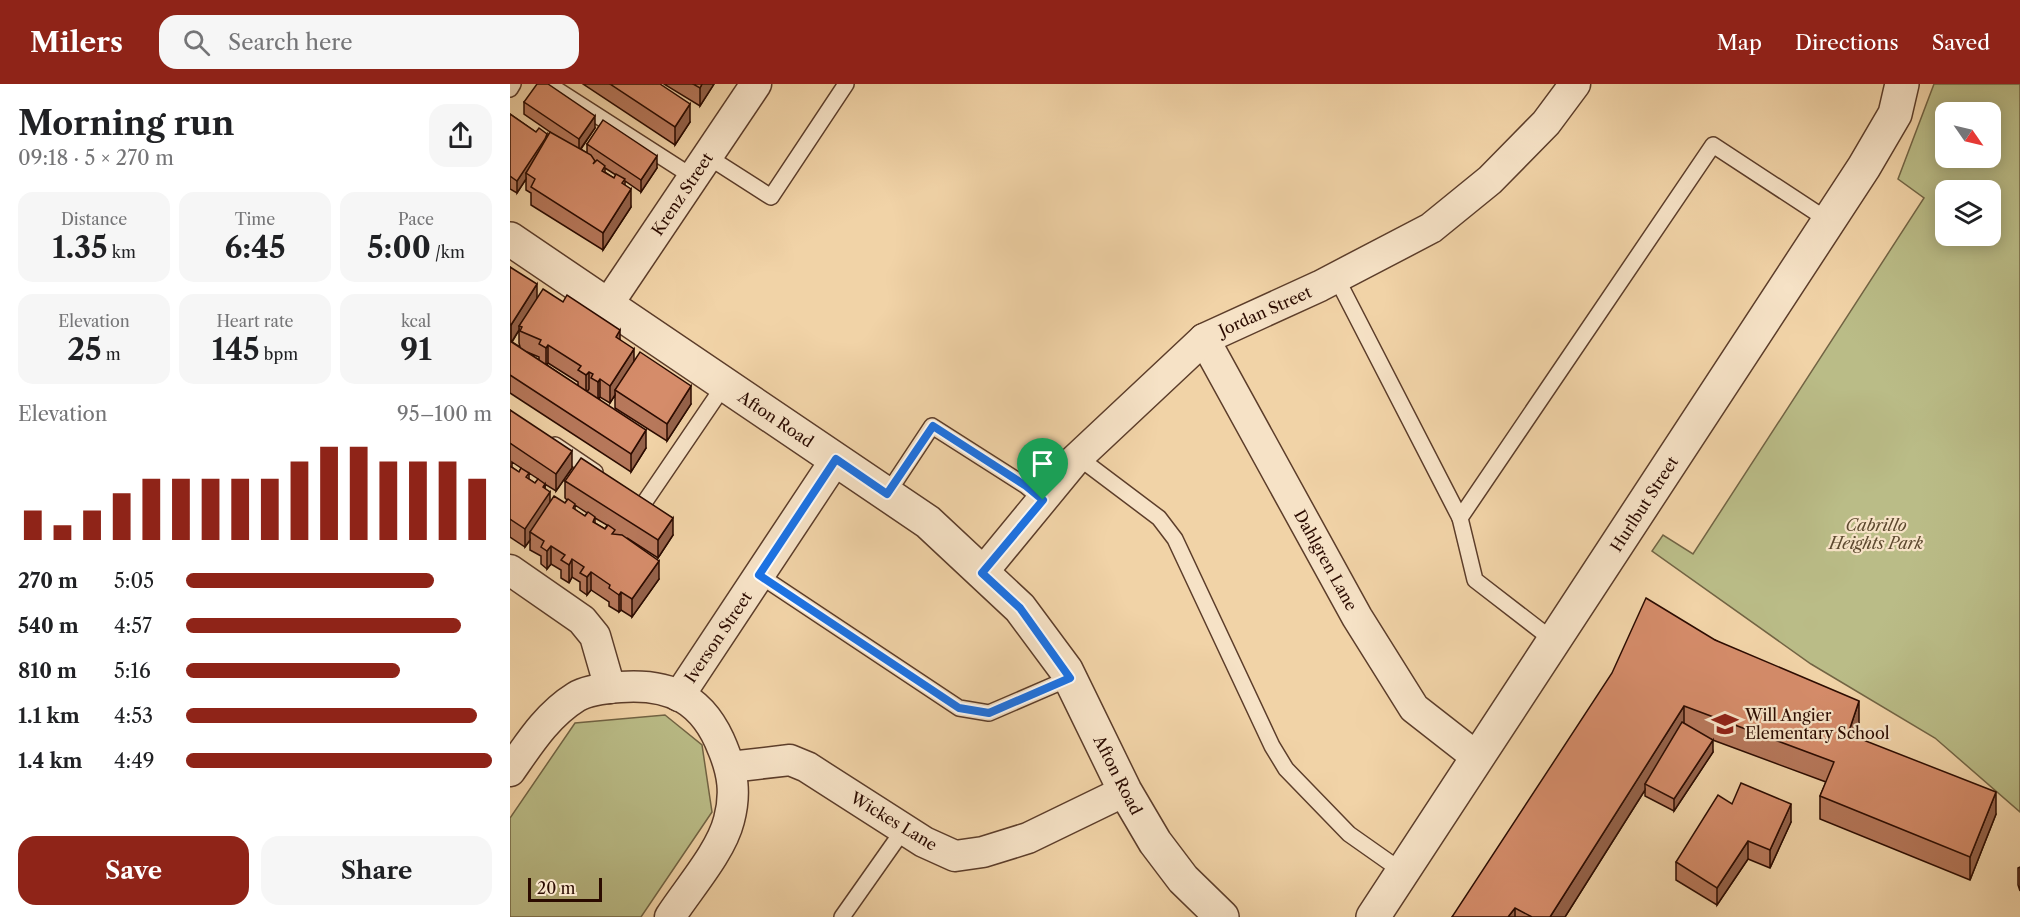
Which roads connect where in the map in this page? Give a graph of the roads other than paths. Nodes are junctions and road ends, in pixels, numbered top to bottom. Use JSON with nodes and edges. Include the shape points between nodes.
{"nodes":[{"id":1,"x":513,"y":84,"type":"edge"},
{"id":2,"x":548,"y":84,"type":"edge"},
{"id":3,"x":756,"y":84,"type":"edge"},
{"id":4,"x":846,"y":84,"type":"edge"},
{"id":5,"x":1575,"y":84,"type":"edge"},
{"id":6,"x":1902,"y":84,"type":"edge"},
{"id":7,"x":510,"y":89,"type":"edge"},
{"id":8,"x":700,"y":167,"type":"junction"},
{"id":9,"x":1829,"y":221,"type":"junction"},
{"id":10,"x":510,"y":238,"type":"edge"},
{"id":11,"x":1336,"y":277,"type":"junction"},
{"id":12,"x":608,"y":304,"type":"junction"},
{"id":13,"x":1204,"y":339,"type":"junction"},
{"id":14,"x":725,"y":384,"type":"junction"},
{"id":15,"x":539,"y":434,"type":"edge"},
{"id":16,"x":1078,"y":457,"type":"junction"},
{"id":17,"x":836,"y":459,"type":"junction"},
{"id":18,"x":605,"y":478,"type":"edge"},
{"id":19,"x":887,"y":494,"type":"junction"},
{"id":20,"x":1043,"y":500,"type":"junction"},
{"id":21,"x":643,"y":503,"type":"edge"},
{"id":22,"x":1460,"y":518,"type":"junction"},
{"id":23,"x":510,"y":570,"type":"edge"},
{"id":24,"x":982,"y":573,"type":"junction"},
{"id":25,"x":759,"y":575,"type":"junction"},
{"id":26,"x":1554,"y":641,"type":"junction"},
{"id":27,"x":1070,"y":678,"type":"junction"},
{"id":28,"x":610,"y":688,"type":"junction"},
{"id":29,"x":679,"y":696,"type":"junction"},
{"id":30,"x":1478,"y":758,"type":"junction"},
{"id":31,"x":730,"y":767,"type":"junction"},
{"id":32,"x":510,"y":771,"type":"edge"},
{"id":33,"x":1125,"y":791,"type":"junction"},
{"id":34,"x":904,"y":829,"type":"junction"},
{"id":35,"x":1403,"y":872,"type":"junction"},
{"id":36,"x":670,"y":917,"type":"edge"},
{"id":37,"x":842,"y":917,"type":"edge"},
{"id":38,"x":1222,"y":917,"type":"edge"},
{"id":39,"x":1373,"y":917,"type":"edge"}],
"edges":[{"from":1,"to":7,"type":"lane"},
{"from":2,"to":8,"type":"lane"},
{"from":3,"to":8,"type":"street","name":"Krenz Street"},
{"from":4,"to":8,"type":"lane","via":[[771,197]]},
{"from":5,"to":11,"type":"street","name":"Jordan Street","via":[[1546,123],[1490,180],[1431,228]]},
{"from":6,"to":9,"type":"street","name":"Hurlbut Street","via":[[1894,114]]},
{"from":8,"to":12,"type":"street","name":"Krenz Street"},
{"from":9,"to":22,"type":"lane","via":[[1713,145]]},
{"from":9,"to":26,"type":"street","name":"Hurlbut Street"},
{"from":10,"to":12,"type":"street","name":"Afton Road"},
{"from":11,"to":13,"type":"street","name":"Jordan Street"},
{"from":11,"to":22,"type":"lane"},
{"from":12,"to":14,"type":"street","name":"Afton Road"},
{"from":13,"to":16,"type":"street","name":"Jordan Street"},
{"from":13,"to":30,"type":"street","name":"Dahlgren Lane","via":[[1358,617],[1414,708]]},
{"from":14,"to":17,"type":"street","name":"Afton Road"},
{"from":14,"to":21,"type":"lane"},
{"from":15,"to":18,"type":"lane"},
{"from":16,"to":20,"type":"street","name":"Jordan Street"},
{"from":16,"to":35,"type":"lane","via":[[1159,518],[1175,539],[1286,769],[1349,834]]},
{"from":17,"to":19,"type":"street","name":"Afton Road"},
{"from":17,"to":25,"type":"street","name":"Iverson Street"},
{"from":19,"to":20,"type":"lane","via":[[933,426]]},
{"from":19,"to":24,"type":"street","name":"Afton Road","via":[[928,522]]},
{"from":20,"to":24,"type":"street","name":"Jordan Street"},
{"from":22,"to":26,"type":"lane","via":[[1475,580]]},
{"from":23,"to":28,"type":"street","via":[[582,620],[595,636]]},
{"from":24,"to":27,"type":"street","name":"Afton Road","via":[[1020,608]]},
{"from":25,"to":27,"type":"lane","via":[[959,708],[989,713]]},
{"from":25,"to":29,"type":"street","name":"Iverson Street"},
{"from":26,"to":30,"type":"street","name":"Hurlbut Street"},
{"from":27,"to":33,"type":"street","name":"Afton Road"},
{"from":28,"to":29,"type":"street","name":"Iverson Street","via":[[641,686],[665,689]]},
{"from":28,"to":32,"type":"street","name":"Iverson Street","via":[[578,695],[545,722]]},
{"from":29,"to":31,"type":"street","name":"Iverson Street","via":[[701,709]]},
{"from":30,"to":35,"type":"street","name":"Hurlbut Street"},
{"from":31,"to":34,"type":"street","name":"Wickes Lane","via":[[790,760]]},
{"from":31,"to":36,"type":"street","name":"Iverson Street","via":[[734,798],[729,822]]},
{"from":33,"to":34,"type":"street","name":"Wickes Lane","via":[[1028,838],[983,852],[955,856]]},
{"from":33,"to":38,"type":"street","name":"Afton Road","via":[[1155,842],[1183,879]]},
{"from":34,"to":37,"type":"lane"},
{"from":35,"to":39,"type":"street","name":"Hurlbut Street"}]}
